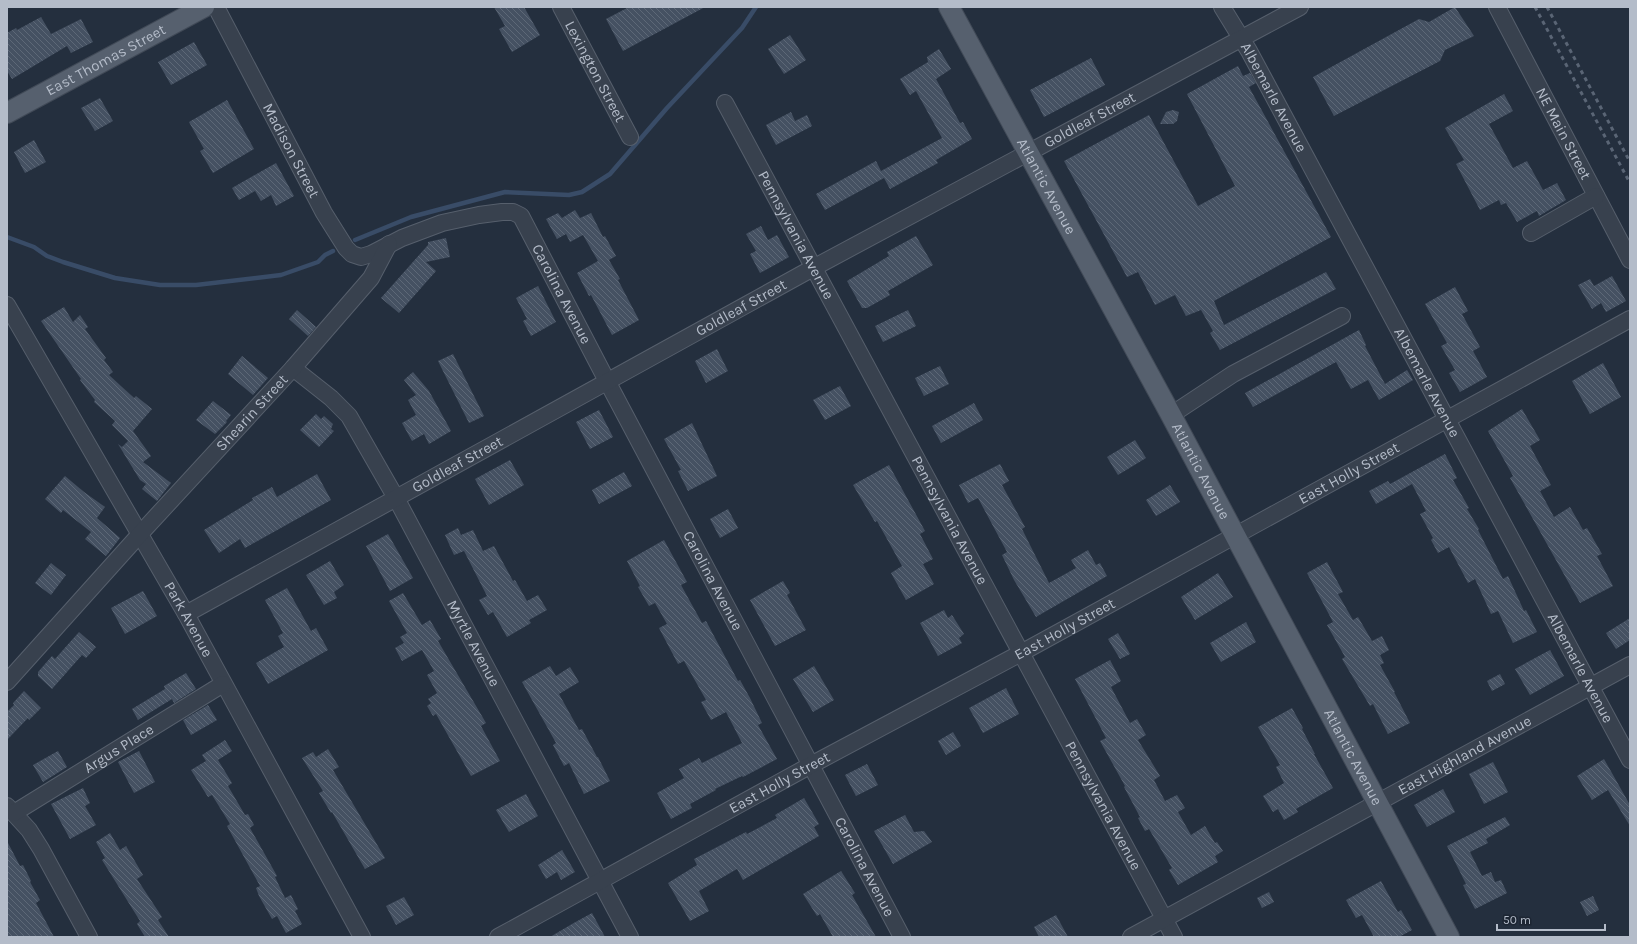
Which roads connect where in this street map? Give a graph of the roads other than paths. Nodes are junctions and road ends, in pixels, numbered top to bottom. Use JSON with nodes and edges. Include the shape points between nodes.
{"nodes":[{"id":1,"x":204,"y":7,"type":"edge"},
{"id":2,"x":216,"y":7,"type":"edge"},
{"id":3,"x":561,"y":7,"type":"edge"},
{"id":4,"x":948,"y":7,"type":"edge"},
{"id":5,"x":1222,"y":7,"type":"edge"},
{"id":6,"x":1300,"y":7,"type":"edge"},
{"id":7,"x":1497,"y":7,"type":"edge"},
{"id":8,"x":1243,"y":39,"type":"junction"},
{"id":9,"x":725,"y":103,"type":"dead end"},
{"id":10,"x":7,"y":113,"type":"edge"},
{"id":11,"x":630,"y":137,"type":"dead end"},
{"id":12,"x":1027,"y":153,"type":"junction"},
{"id":13,"x":1596,"y":196,"type":"junction"},
{"id":14,"x":1531,"y":233,"type":"dead end"},
{"id":15,"x":389,"y":244,"type":"junction"},
{"id":16,"x":1630,"y":260,"type":"edge"},
{"id":17,"x":813,"y":268,"type":"junction"},
{"id":18,"x":7,"y":305,"type":"edge"},
{"id":19,"x":1342,"y":316,"type":"dead end"},
{"id":20,"x":1630,"y":319,"type":"edge"},
{"id":21,"x":293,"y":368,"type":"junction"},
{"id":22,"x":607,"y":381,"type":"junction"},
{"id":23,"x":1171,"y":415,"type":"junction"},
{"id":24,"x":1448,"y":420,"type":"junction"},
{"id":25,"x":396,"y":498,"type":"junction"},
{"id":26,"x":140,"y":534,"type":"junction"},
{"id":27,"x":1235,"y":536,"type":"junction"},
{"id":28,"x":186,"y":614,"type":"junction"},
{"id":29,"x":1021,"y":653,"type":"junction"},
{"id":30,"x":1630,"y":665,"type":"edge"},
{"id":31,"x":7,"y":682,"type":"edge"},
{"id":32,"x":223,"y":684,"type":"junction"},
{"id":33,"x":1591,"y":686,"type":"junction"},
{"id":34,"x":1630,"y":760,"type":"edge"},
{"id":35,"x":811,"y":765,"type":"junction"},
{"id":36,"x":1377,"y":802,"type":"junction"},
{"id":37,"x":11,"y":809,"type":"edge"},
{"id":38,"x":600,"y":882,"type":"junction"},
{"id":39,"x":1164,"y":919,"type":"junction"},
{"id":40,"x":89,"y":937,"type":"edge"},
{"id":41,"x":362,"y":937,"type":"edge"},
{"id":42,"x":498,"y":937,"type":"edge"},
{"id":43,"x":630,"y":937,"type":"edge"},
{"id":44,"x":902,"y":937,"type":"edge"},
{"id":45,"x":1130,"y":937,"type":"edge"},
{"id":46,"x":1174,"y":937,"type":"edge"},
{"id":47,"x":1449,"y":937,"type":"edge"}],
"edges":[{"from":1,"to":10,"type":"main road","name":"East Thomas Street"},
{"from":2,"to":15,"type":"street","name":"Madison Street","via":[[324,213],[346,248],[352,254],[361,257]]},
{"from":3,"to":11,"type":"street","name":"Lexington Street"},
{"from":4,"to":12,"type":"main road","name":"Atlantic Avenue"},
{"from":5,"to":8,"type":"street","name":"Albemarle Avenue"},
{"from":6,"to":8,"type":"street","name":"Goldleaf Street"},
{"from":7,"to":13,"type":"street","name":"NE Main Street"},
{"from":8,"to":12,"type":"street","name":"Goldleaf Street"},
{"from":8,"to":24,"type":"street","name":"Albemarle Avenue"},
{"from":9,"to":17,"type":"street","name":"Pennsylvania Avenue"},
{"from":12,"to":17,"type":"street","name":"Goldleaf Street"},
{"from":12,"to":23,"type":"main road","name":"Atlantic Avenue"},
{"from":13,"to":14,"type":"street"},
{"from":13,"to":16,"type":"street","name":"NE Main Street"},
{"from":15,"to":21,"type":"street","name":"Shearin Street","via":[[371,278]]},
{"from":15,"to":22,"type":"street","name":"Carolina Avenue","via":[[442,223],[479,215],[513,212],[521,216]]},
{"from":17,"to":22,"type":"street","name":"Goldleaf Street"},
{"from":17,"to":29,"type":"street","name":"Pennsylvania Avenue"},
{"from":18,"to":26,"type":"street","name":"Park Avenue"},
{"from":19,"to":23,"type":"street","via":[[1233,374]]},
{"from":20,"to":24,"type":"street","name":"East Holly Street"},
{"from":21,"to":25,"type":"street","name":"Myrtle Avenue","via":[[349,416]]},
{"from":21,"to":26,"type":"street","name":"Shearin Street"},
{"from":22,"to":25,"type":"street","name":"Goldleaf Street"},
{"from":22,"to":35,"type":"street","name":"Carolina Avenue"},
{"from":23,"to":27,"type":"main road","name":"Atlantic Avenue"},
{"from":24,"to":27,"type":"street","name":"East Holly Street"},
{"from":24,"to":33,"type":"street","name":"Albemarle Avenue"},
{"from":25,"to":28,"type":"street","name":"Goldleaf Street"},
{"from":25,"to":38,"type":"street","name":"Myrtle Avenue"},
{"from":26,"to":28,"type":"street","name":"Park Avenue"},
{"from":26,"to":31,"type":"street","name":"Shearin Street"},
{"from":27,"to":29,"type":"street","name":"East Holly Street"},
{"from":27,"to":36,"type":"main road","name":"Atlantic Avenue"},
{"from":28,"to":32,"type":"street","name":"Park Avenue"},
{"from":29,"to":35,"type":"street","name":"East Holly Street"},
{"from":29,"to":39,"type":"street","name":"Pennsylvania Avenue"},
{"from":30,"to":33,"type":"street","name":"East Highland Avenue"},
{"from":32,"to":37,"type":"street","name":"Argus Place"},
{"from":32,"to":41,"type":"street","name":"Park Avenue"},
{"from":33,"to":34,"type":"street","name":"Albemarle Avenue"},
{"from":33,"to":36,"type":"street","name":"East Highland Avenue"},
{"from":35,"to":38,"type":"street","name":"East Holly Street"},
{"from":35,"to":44,"type":"street","name":"Carolina Avenue"},
{"from":36,"to":39,"type":"street","name":"East Highland Avenue"},
{"from":36,"to":47,"type":"main road","name":"Atlantic Avenue"},
{"from":37,"to":40,"type":"street","via":[[41,848]]},
{"from":38,"to":42,"type":"street","name":"East Holly Street"},
{"from":38,"to":43,"type":"street","name":"Myrtle Avenue"},
{"from":39,"to":45,"type":"street","name":"East Highland Avenue"},
{"from":39,"to":46,"type":"street","name":"Pennsylvania Avenue"}]}
